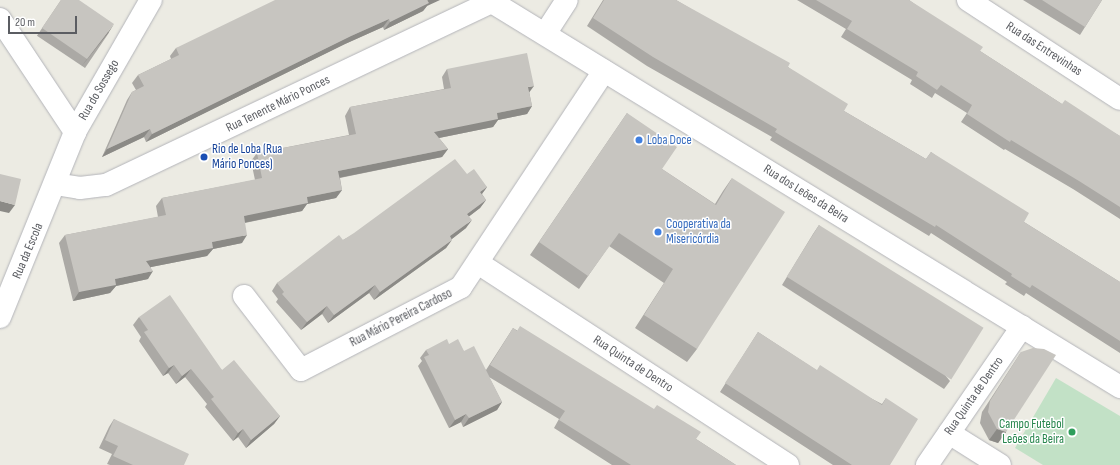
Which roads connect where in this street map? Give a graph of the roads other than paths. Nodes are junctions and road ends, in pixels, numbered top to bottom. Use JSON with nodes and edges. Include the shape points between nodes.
{"nodes":[{"id":1,"x":151,"y":0,"type":"edge"},
{"id":2,"x":567,"y":0,"type":"edge"},
{"id":3,"x":968,"y":0,"type":"edge"},
{"id":4,"x":494,"y":1,"type":"edge"},
{"id":5,"x":0,"y":19,"type":"edge"},
{"id":6,"x":545,"y":34,"type":"junction"},
{"id":7,"x":604,"y":71,"type":"junction"},
{"id":8,"x":1119,"y":94,"type":"edge"},
{"id":9,"x":75,"y":132,"type":"junction"},
{"id":10,"x":56,"y":184,"type":"junction"},
{"id":11,"x":478,"y":263,"type":"junction"},
{"id":12,"x":244,"y":296,"type":"dead end"},
{"id":13,"x":0,"y":316,"type":"edge"},
{"id":14,"x":1022,"y":327,"type":"junction"},
{"id":15,"x":1120,"y":387,"type":"edge"},
{"id":16,"x":948,"y":433,"type":"junction"},
{"id":17,"x":788,"y":465,"type":"edge"},
{"id":18,"x":927,"y":465,"type":"edge"},
{"id":19,"x":1000,"y":465,"type":"edge"}],
"edges":[{"from":1,"to":9,"type":"street","name":"Rua do Sossego"},
{"from":2,"to":6,"type":"street"},
{"from":3,"to":8,"type":"street","name":"Rua das Entrevinhas"},
{"from":4,"to":6,"type":"street","name":"Rua dos Leões da Beira"},
{"from":4,"to":10,"type":"street","name":"Rua Tenente Mário Ponces","via":[[106,185],[80,188]]},
{"from":5,"to":9,"type":"street"},
{"from":6,"to":7,"type":"street","name":"Rua dos Leões da Beira"},
{"from":7,"to":11,"type":"street","name":"Rua Mário Pereira Cardoso"},
{"from":7,"to":14,"type":"street","name":"Rua dos Leões da Beira"},
{"from":9,"to":10,"type":"street","name":"Rua do Sossego"},
{"from":10,"to":13,"type":"street","name":"Rua da Escola"},
{"from":11,"to":12,"type":"street","name":"Rua Mário Pereira Cardoso","via":[[461,287],[301,370]]},
{"from":11,"to":17,"type":"street","name":"Rua Quinta de Dentro"},
{"from":14,"to":15,"type":"street","name":"Rua dos Leões da Beira"},
{"from":14,"to":16,"type":"street","name":"Rua Quinta de Dentro"},
{"from":16,"to":18,"type":"street","name":"Rua Quinta de Dentro"},
{"from":16,"to":19,"type":"street"}]}
